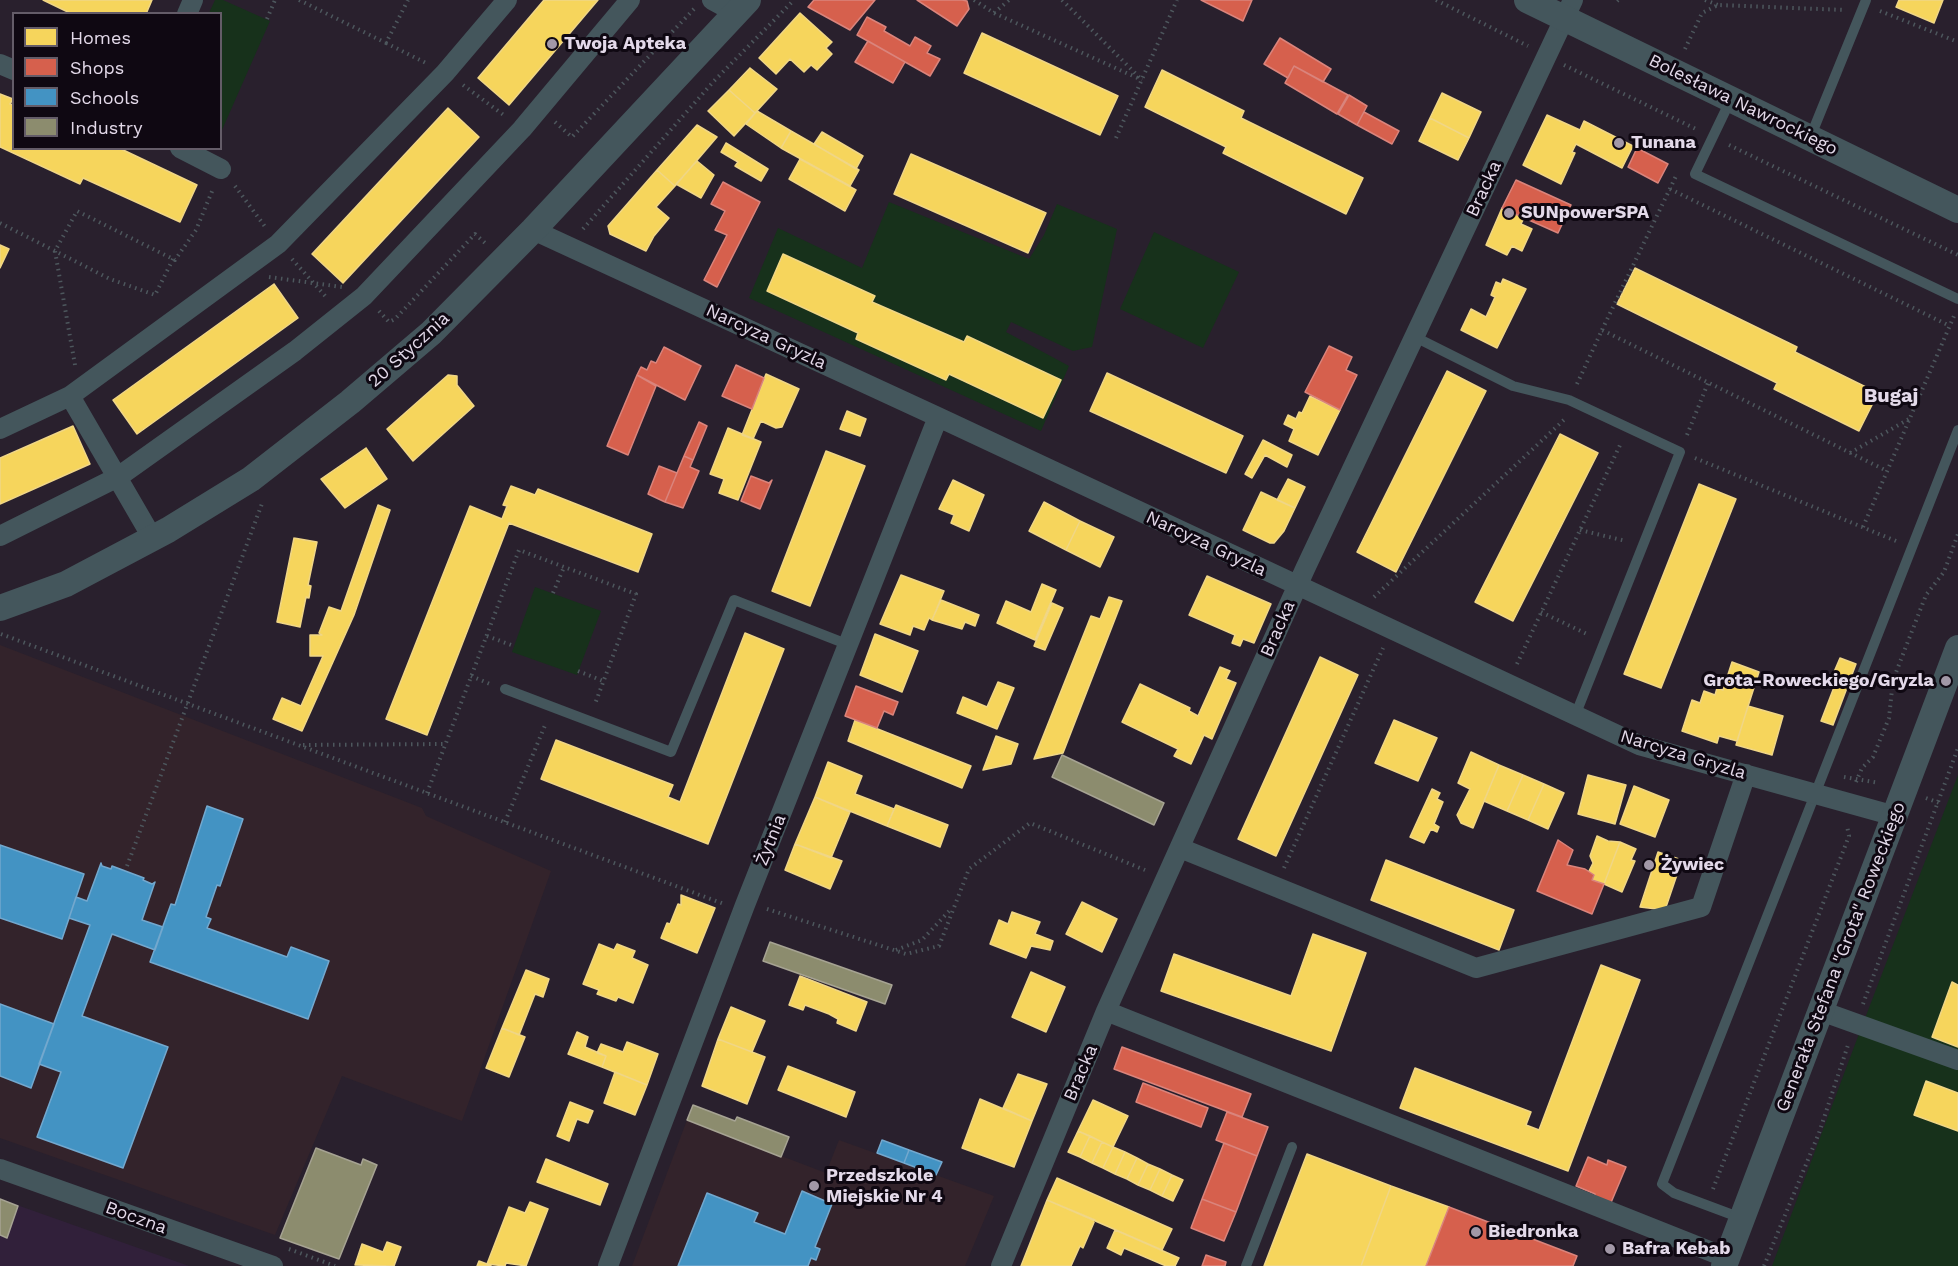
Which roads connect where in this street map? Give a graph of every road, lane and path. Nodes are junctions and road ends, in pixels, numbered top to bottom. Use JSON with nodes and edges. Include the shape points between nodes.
{"nodes":[{"id":1,"x":275,"y":0,"type":"edge"},
{"id":2,"x":300,"y":0,"type":"edge"},
{"id":3,"x":408,"y":0,"type":"edge"},
{"id":4,"x":507,"y":0,"type":"edge"},
{"id":5,"x":630,"y":0,"type":"edge"},
{"id":6,"x":794,"y":0,"type":"edge"},
{"id":7,"x":974,"y":0,"type":"edge"},
{"id":8,"x":1009,"y":0,"type":"edge"},
{"id":9,"x":1062,"y":0,"type":"edge"},
{"id":10,"x":1177,"y":0,"type":"edge"},
{"id":11,"x":1527,"y":0,"type":"edge"},
{"id":12,"x":1705,"y":0,"type":"edge"},
{"id":13,"x":705,"y":2,"type":"edge"},
{"id":14,"x":1864,"y":4,"type":"edge"},
{"id":15,"x":1718,"y":5,"type":"junction"},
{"id":16,"x":742,"y":6,"type":"edge"},
{"id":17,"x":1569,"y":9,"type":"edge"},
{"id":18,"x":994,"y":13,"type":"junction"},
{"id":19,"x":267,"y":19,"type":"dead end"},
{"id":20,"x":1958,"y":42,"type":"edge"},
{"id":21,"x":386,"y":43,"type":"junction"},
{"id":22,"x":1685,"y":50,"type":"dead end"},
{"id":23,"x":445,"y":73,"type":"junction"},
{"id":24,"x":1142,"y":80,"type":"junction"},
{"id":25,"x":1731,"y":99,"type":"junction"},
{"id":26,"x":540,"y":107,"type":"junction"},
{"id":27,"x":1702,"y":122,"type":"dead end"},
{"id":28,"x":522,"y":129,"type":"junction"},
{"id":29,"x":1116,"y":138,"type":"dead end"},
{"id":30,"x":1810,"y":138,"type":"junction"},
{"id":31,"x":1694,"y":140,"type":"dead end"},
{"id":32,"x":184,"y":150,"type":"edge"},
{"id":33,"x":221,"y":169,"type":"joint"},
{"id":34,"x":1680,"y":169,"type":"dead end"},
{"id":35,"x":1670,"y":189,"type":"junction"},
{"id":36,"x":239,"y":191,"type":"dead end"},
{"id":37,"x":1958,"y":210,"type":"edge"},
{"id":38,"x":0,"y":223,"type":"edge"},
{"id":39,"x":533,"y":230,"type":"junction"},
{"id":40,"x":585,"y":235,"type":"dead end"},
{"id":41,"x":278,"y":244,"type":"junction"},
{"id":42,"x":55,"y":251,"type":"junction"},
{"id":43,"x":172,"y":259,"type":"junction"},
{"id":44,"x":1958,"y":299,"type":"edge"},
{"id":45,"x":1958,"y":307,"type":"edge"},
{"id":46,"x":342,"y":314,"type":"junction"},
{"id":47,"x":1950,"y":326,"type":"junction"},
{"id":48,"x":1602,"y":330,"type":"junction"},
{"id":49,"x":1415,"y":337,"type":"junction"},
{"id":50,"x":1708,"y":383,"type":"junction"},
{"id":51,"x":74,"y":393,"type":"junction"},
{"id":52,"x":1574,"y":402,"type":"junction"},
{"id":53,"x":939,"y":417,"type":"junction"},
{"id":54,"x":1910,"y":419,"type":"junction"},
{"id":55,"x":1628,"y":427,"type":"junction"},
{"id":56,"x":0,"y":429,"type":"edge"},
{"id":57,"x":1958,"y":430,"type":"edge"},
{"id":58,"x":1680,"y":452,"type":"junction"},
{"id":59,"x":1850,"y":453,"type":"junction"},
{"id":60,"x":1887,"y":471,"type":"junction"},
{"id":61,"x":118,"y":477,"type":"junction"},
{"id":62,"x":266,"y":492,"type":"dead end"},
{"id":63,"x":1863,"y":527,"type":"junction"},
{"id":64,"x":1580,"y":530,"type":"junction"},
{"id":65,"x":1958,"y":534,"type":"edge"},
{"id":66,"x":0,"y":536,"type":"edge"},
{"id":67,"x":153,"y":539,"type":"junction"},
{"id":68,"x":1643,"y":545,"type":"junction"},
{"id":69,"x":1912,"y":548,"type":"junction"},
{"id":70,"x":564,"y":567,"type":"junction"},
{"id":71,"x":1297,"y":587,"type":"junction"},
{"id":72,"x":553,"y":593,"type":"dead end"},
{"id":73,"x":1371,"y":600,"type":"dead end"},
{"id":74,"x":0,"y":608,"type":"edge"},
{"id":75,"x":1541,"y":612,"type":"junction"},
{"id":76,"x":0,"y":634,"type":"edge"},
{"id":77,"x":487,"y":636,"type":"junction"},
{"id":78,"x":1605,"y":642,"type":"junction"},
{"id":79,"x":849,"y":645,"type":"junction"},
{"id":80,"x":514,"y":646,"type":"dead end"},
{"id":81,"x":1383,"y":648,"type":"dead end"},
{"id":82,"x":1958,"y":648,"type":"edge"},
{"id":83,"x":1514,"y":670,"type":"dead end"},
{"id":84,"x":578,"y":671,"type":"dead end"},
{"id":85,"x":603,"y":681,"type":"junction"},
{"id":86,"x":505,"y":689,"type":"dead end"},
{"id":87,"x":187,"y":704,"type":"junction"},
{"id":88,"x":552,"y":707,"type":"junction"},
{"id":89,"x":1575,"y":716,"type":"junction"},
{"id":90,"x":588,"y":721,"type":"junction"},
{"id":91,"x":446,"y":744,"type":"junction"},
{"id":92,"x":298,"y":745,"type":"junction"},
{"id":93,"x":1958,"y":748,"type":"edge"},
{"id":94,"x":1746,"y":774,"type":"junction"},
{"id":95,"x":427,"y":793,"type":"junction"},
{"id":96,"x":1814,"y":793,"type":"junction"},
{"id":97,"x":1925,"y":798,"type":"dead end"},
{"id":98,"x":1848,"y":802,"type":"junction"},
{"id":99,"x":1940,"y":803,"type":"junction"},
{"id":100,"x":1895,"y":816,"type":"junction"},
{"id":101,"x":505,"y":822,"type":"junction"},
{"id":102,"x":1180,"y":848,"type":"junction"},
{"id":103,"x":127,"y":866,"type":"dead end"},
{"id":104,"x":1166,"y":878,"type":"junction"},
{"id":105,"x":1275,"y":888,"type":"junction"},
{"id":106,"x":745,"y":905,"type":"junction"},
{"id":107,"x":954,"y":906,"type":"junction"},
{"id":108,"x":895,"y":950,"type":"junction"},
{"id":109,"x":1107,"y":1011,"type":"junction"},
{"id":110,"x":1821,"y":1011,"type":"junction"},
{"id":111,"x":1856,"y":1023,"type":"junction"},
{"id":112,"x":1958,"y":1060,"type":"edge"},
{"id":113,"x":1292,"y":1148,"type":"dead end"},
{"id":114,"x":0,"y":1169,"type":"edge"},
{"id":115,"x":1708,"y":1206,"type":"junction"},
{"id":116,"x":1742,"y":1218,"type":"junction"},
{"id":117,"x":1726,"y":1262,"type":"edge"},
{"id":118,"x":273,"y":1266,"type":"edge"},
{"id":119,"x":608,"y":1266,"type":"edge"},
{"id":120,"x":1000,"y":1266,"type":"edge"},
{"id":121,"x":1246,"y":1266,"type":"edge"},
{"id":122,"x":1764,"y":1266,"type":"edge"}],
"edges":[{"from":1,"to":19,"type":"path"},
{"from":2,"to":21,"type":"path"},
{"from":3,"to":21,"type":"path"},
{"from":4,"to":23,"type":"street"},
{"from":5,"to":26,"type":"street"},
{"from":6,"to":40,"type":"path","via":[[714,81],[580,233]]},
{"from":7,"to":18,"type":"path"},
{"from":8,"to":18,"type":"path"},
{"from":9,"to":24,"type":"path"},
{"from":10,"to":24,"type":"path"},
{"from":11,"to":17,"type":"street","name":"Bolesława Nawrockiego"},
{"from":12,"to":15,"type":"path"},
{"from":13,"to":16,"type":"street"},
{"from":13,"to":26,"type":"path","via":[[572,137]]},
{"from":14,"to":15,"type":"path"},
{"from":14,"to":20,"type":"path"},
{"from":14,"to":30,"type":"lane"},
{"from":15,"to":22,"type":"path","via":[[1702,13]]},
{"from":16,"to":39,"type":"street","name":"20 Stycznia"},
{"from":17,"to":25,"type":"street","name":"Bolesława Nawrockiego"},
{"from":17,"to":49,"type":"street","name":"Bracka"},
{"from":18,"to":24,"type":"path"},
{"from":21,"to":23,"type":"path"},
{"from":23,"to":28,"type":"path"},
{"from":23,"to":41,"type":"street"},
{"from":24,"to":29,"type":"path"},
{"from":25,"to":30,"type":"street","name":"Bolesława Nawrockiego"},
{"from":25,"to":44,"type":"lane","via":[[1695,174]]},
{"from":26,"to":28,"type":"street"},
{"from":27,"to":31,"type":"path"},
{"from":28,"to":46,"type":"street","via":[[364,296]]},
{"from":30,"to":37,"type":"street","name":"Bolesława Nawrockiego"},
{"from":32,"to":33,"type":"street"},
{"from":33,"to":43,"type":"path","via":[[196,231]]},
{"from":34,"to":35,"type":"path"},
{"from":35,"to":47,"type":"path"},
{"from":35,"to":48,"type":"path"},
{"from":36,"to":41,"type":"path"},
{"from":38,"to":42,"type":"path"},
{"from":39,"to":53,"type":"street","name":"Narcyza Gryzla"},
{"from":39,"to":67,"type":"street","name":"20 Stycznia","via":[[431,333],[350,402],[251,479]]},
{"from":41,"to":46,"type":"path"},
{"from":41,"to":51,"type":"street"},
{"from":42,"to":43,"type":"path","via":[[110,279],[154,295]]},
{"from":42,"to":43,"type":"path","via":[[77,211]]},
{"from":42,"to":51,"type":"path"},
{"from":45,"to":47,"type":"path"},
{"from":46,"to":61,"type":"street"},
{"from":47,"to":54,"type":"path"},
{"from":48,"to":50,"type":"path"},
{"from":48,"to":52,"type":"path"},
{"from":49,"to":52,"type":"lane","via":[[1513,386]]},
{"from":49,"to":71,"type":"street","name":"Bracka"},
{"from":50,"to":58,"type":"path"},
{"from":50,"to":59,"type":"path"},
{"from":51,"to":56,"type":"street"},
{"from":51,"to":61,"type":"street"},
{"from":52,"to":55,"type":"lane"},
{"from":52,"to":73,"type":"path"},
{"from":53,"to":71,"type":"street","name":"Narcyza Gryzla"},
{"from":53,"to":79,"type":"street","name":"Żytnia"},
{"from":54,"to":59,"type":"path"},
{"from":54,"to":60,"type":"path"},
{"from":55,"to":58,"type":"lane"},
{"from":55,"to":64,"type":"path"},
{"from":57,"to":69,"type":"lane"},
{"from":58,"to":63,"type":"path"},
{"from":58,"to":68,"type":"lane"},
{"from":59,"to":60,"type":"path"},
{"from":60,"to":63,"type":"path"},
{"from":61,"to":66,"type":"street"},
{"from":61,"to":67,"type":"street"},
{"from":62,"to":87,"type":"path"},
{"from":63,"to":69,"type":"path"},
{"from":64,"to":68,"type":"path"},
{"from":64,"to":75,"type":"path"},
{"from":65,"to":98,"type":"path","via":[[1944,572],[1926,595],[1893,680],[1889,718]]},
{"from":67,"to":74,"type":"street","name":"20 Stycznia","via":[[66,584]]},
{"from":68,"to":78,"type":"lane"},
{"from":69,"to":96,"type":"lane"},
{"from":70,"to":72,"type":"path"},
{"from":70,"to":77,"type":"path","via":[[519,550]]},
{"from":70,"to":85,"type":"path","via":[[636,594]]},
{"from":71,"to":89,"type":"street","name":"Narcyza Gryzla"},
{"from":71,"to":102,"type":"street","name":"Bracka"},
{"from":75,"to":78,"type":"path"},
{"from":75,"to":83,"type":"path"},
{"from":76,"to":87,"type":"path"},
{"from":77,"to":80,"type":"path"},
{"from":77,"to":91,"type":"path"},
{"from":78,"to":89,"type":"lane"},
{"from":79,"to":90,"type":"lane","via":[[734,600],[671,753]]},
{"from":79,"to":106,"type":"street","name":"Żytnia"},
{"from":81,"to":105,"type":"path"},
{"from":82,"to":100,"type":"street","name":"Generała Stefana \"Grota\" Roweckiego"},
{"from":84,"to":85,"type":"path"},
{"from":85,"to":90,"type":"path"},
{"from":86,"to":88,"type":"lane"},
{"from":87,"to":92,"type":"path"},
{"from":87,"to":103,"type":"path"},
{"from":88,"to":90,"type":"lane"},
{"from":88,"to":101,"type":"path"},
{"from":89,"to":94,"type":"street","name":"Narcyza Gryzla","via":[[1639,745]]},
{"from":91,"to":92,"type":"path"},
{"from":91,"to":95,"type":"path"},
{"from":92,"to":95,"type":"path"},
{"from":93,"to":99,"type":"path"},
{"from":94,"to":96,"type":"street","name":"Narcyza Gryzla"},
{"from":94,"to":105,"type":"street","via":[[1701,907],[1476,968]]},
{"from":95,"to":101,"type":"path"},
{"from":96,"to":98,"type":"street","name":"Narcyza Gryzla"},
{"from":96,"to":115,"type":"lane","via":[[1662,1184]]},
{"from":97,"to":99,"type":"path"},
{"from":98,"to":100,"type":"street","name":"Narcyza Gryzla"},
{"from":98,"to":115,"type":"path","via":[[1845,812],[1849,836]]},
{"from":99,"to":111,"type":"path"},
{"from":100,"to":110,"type":"street","name":"Generała Stefana \"Grota\" Roweckiego"},
{"from":101,"to":106,"type":"path","via":[[726,905]]},
{"from":102,"to":104,"type":"street","name":"Bracka"},
{"from":102,"to":105,"type":"street"},
{"from":104,"to":107,"type":"path","via":[[1030,823],[975,861]]},
{"from":104,"to":109,"type":"street","name":"Bracka"},
{"from":106,"to":108,"type":"path","via":[[774,910]]},
{"from":106,"to":119,"type":"street","name":"Żytnia"},
{"from":107,"to":108,"type":"path","via":[[922,939]]},
{"from":107,"to":108,"type":"path","via":[[939,946],[906,954]]},
{"from":109,"to":117,"type":"street"},
{"from":109,"to":120,"type":"street","name":"Bracka"},
{"from":110,"to":111,"type":"street"},
{"from":110,"to":116,"type":"street","name":"Generała Stefana \"Grota\" Roweckiego"},
{"from":111,"to":112,"type":"street"},
{"from":111,"to":122,"type":"path","via":[[1818,1133]]},
{"from":113,"to":121,"type":"lane"},
{"from":114,"to":118,"type":"street","name":"Boczna"},
{"from":115,"to":116,"type":"lane"},
{"from":116,"to":117,"type":"street","name":"Generała Stefana \"Grota\" Roweckiego"}]}
